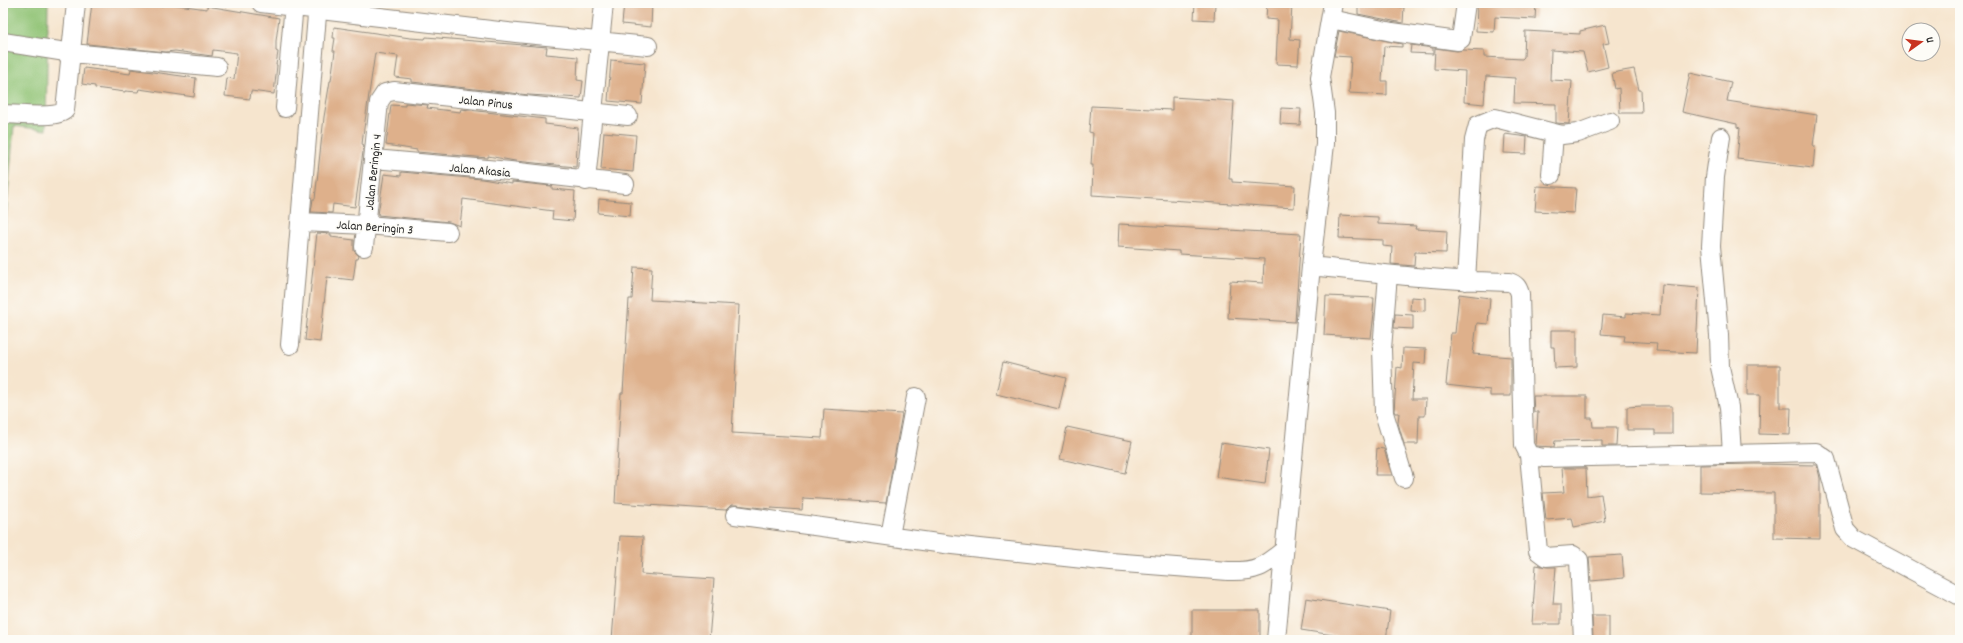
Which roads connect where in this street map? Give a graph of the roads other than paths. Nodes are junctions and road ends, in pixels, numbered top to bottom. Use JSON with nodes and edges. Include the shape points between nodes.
{"nodes":[{"id":1,"x":76,"y":3,"type":"edge"},
{"id":2,"x":261,"y":3,"type":"edge"},
{"id":3,"x":604,"y":3,"type":"edge"},
{"id":4,"x":1466,"y":3,"type":"edge"},
{"id":5,"x":294,"y":5,"type":"edge"},
{"id":6,"x":318,"y":6,"type":"edge"},
{"id":7,"x":1332,"y":7,"type":"edge"},
{"id":8,"x":393,"y":11,"type":"edge"},
{"id":9,"x":3,"y":42,"type":"edge"},
{"id":10,"x":600,"y":42,"type":"junction"},
{"id":11,"x":648,"y":46,"type":"dead end"},
{"id":12,"x":72,"y":53,"type":"junction"},
{"id":13,"x":216,"y":67,"type":"dead end"},
{"id":14,"x":381,"y":97,"type":"joint"},
{"id":15,"x":285,"y":108,"type":"dead end"},
{"id":16,"x":593,"y":113,"type":"junction"},
{"id":17,"x":3,"y":114,"type":"edge"},
{"id":18,"x":628,"y":116,"type":"dead end"},
{"id":19,"x":1610,"y":121,"type":"dead end"},
{"id":20,"x":1554,"y":133,"type":"junction"},
{"id":21,"x":1720,"y":137,"type":"dead end"},
{"id":22,"x":374,"y":159,"type":"junction"},
{"id":23,"x":1551,"y":175,"type":"dead end"},
{"id":24,"x":586,"y":181,"type":"junction"},
{"id":25,"x":625,"y":184,"type":"dead end"},
{"id":26,"x":301,"y":222,"type":"junction"},
{"id":27,"x":367,"y":225,"type":"junction"},
{"id":28,"x":448,"y":232,"type":"dead end"},
{"id":29,"x":364,"y":246,"type":"dead end"},
{"id":30,"x":1311,"y":266,"type":"junction"},
{"id":31,"x":1388,"y":274,"type":"junction"},
{"id":32,"x":1466,"y":281,"type":"junction"},
{"id":33,"x":290,"y":345,"type":"dead end"},
{"id":34,"x":916,"y":397,"type":"dead end"},
{"id":35,"x":1732,"y":454,"type":"junction"},
{"id":36,"x":1529,"y":455,"type":"junction"},
{"id":37,"x":1404,"y":478,"type":"dead end"},
{"id":38,"x":735,"y":515,"type":"dead end"},
{"id":39,"x":890,"y":536,"type":"junction"},
{"id":40,"x":1284,"y":550,"type":"junction"},
{"id":41,"x":1960,"y":596,"type":"edge"},
{"id":42,"x":1276,"y":640,"type":"edge"},
{"id":43,"x":1582,"y":640,"type":"edge"}],
"edges":[{"from":1,"to":12,"type":"street"},
{"from":2,"to":5,"type":"street"},
{"from":3,"to":10,"type":"street"},
{"from":4,"to":7,"type":"street","via":[[1458,41],[1392,32]]},
{"from":5,"to":6,"type":"street"},
{"from":5,"to":15,"type":"street"},
{"from":6,"to":8,"type":"street"},
{"from":6,"to":26,"type":"street"},
{"from":7,"to":30,"type":"street","via":[[1320,77],[1325,113],[1325,144]]},
{"from":8,"to":10,"type":"street"},
{"from":9,"to":12,"type":"street"},
{"from":10,"to":11,"type":"street"},
{"from":10,"to":16,"type":"street"},
{"from":12,"to":13,"type":"street"},
{"from":12,"to":17,"type":"street","via":[[66,106],[62,113]]},
{"from":14,"to":16,"type":"street","name":"Jalan Pinus","via":[[394,91]]},
{"from":14,"to":22,"type":"street","name":"Jalan Beringin 4"},
{"from":16,"to":18,"type":"street","name":"Jalan Pinus"},
{"from":16,"to":24,"type":"street"},
{"from":19,"to":20,"type":"street","via":[[1578,133]]},
{"from":20,"to":23,"type":"street"},
{"from":20,"to":32,"type":"street","via":[[1494,118],[1478,125],[1474,140]]},
{"from":21,"to":35,"type":"street","via":[[1715,177],[1712,246],[1720,368],[1729,407]]},
{"from":22,"to":24,"type":"street","name":"Jalan Akasia","via":[[510,171]]},
{"from":22,"to":27,"type":"street","name":"Jalan Beringin 4"},
{"from":24,"to":25,"type":"street","name":"Jalan Akasia"},
{"from":26,"to":27,"type":"street","name":"Jalan Beringin 3"},
{"from":26,"to":33,"type":"street"},
{"from":27,"to":28,"type":"street","name":"Jalan Beringin 3"},
{"from":27,"to":29,"type":"street","name":"Jalan Beringin 4"},
{"from":30,"to":31,"type":"street"},
{"from":30,"to":40,"type":"street"},
{"from":31,"to":32,"type":"street"},
{"from":31,"to":37,"type":"street","via":[[1382,349],[1384,413]]},
{"from":32,"to":36,"type":"street","via":[[1509,282],[1518,288],[1524,445]]},
{"from":34,"to":39,"type":"street"},
{"from":35,"to":36,"type":"street","via":[[1544,458]]},
{"from":35,"to":41,"type":"street","via":[[1816,452],[1822,455],[1830,467],[1845,529],[1849,534],[1862,544]]},
{"from":36,"to":43,"type":"street","via":[[1538,550],[1546,557],[1574,556],[1579,560]]},
{"from":38,"to":39,"type":"street"},
{"from":39,"to":40,"type":"street","via":[[1033,554],[1244,571],[1258,569]]},
{"from":40,"to":42,"type":"street"}]}
